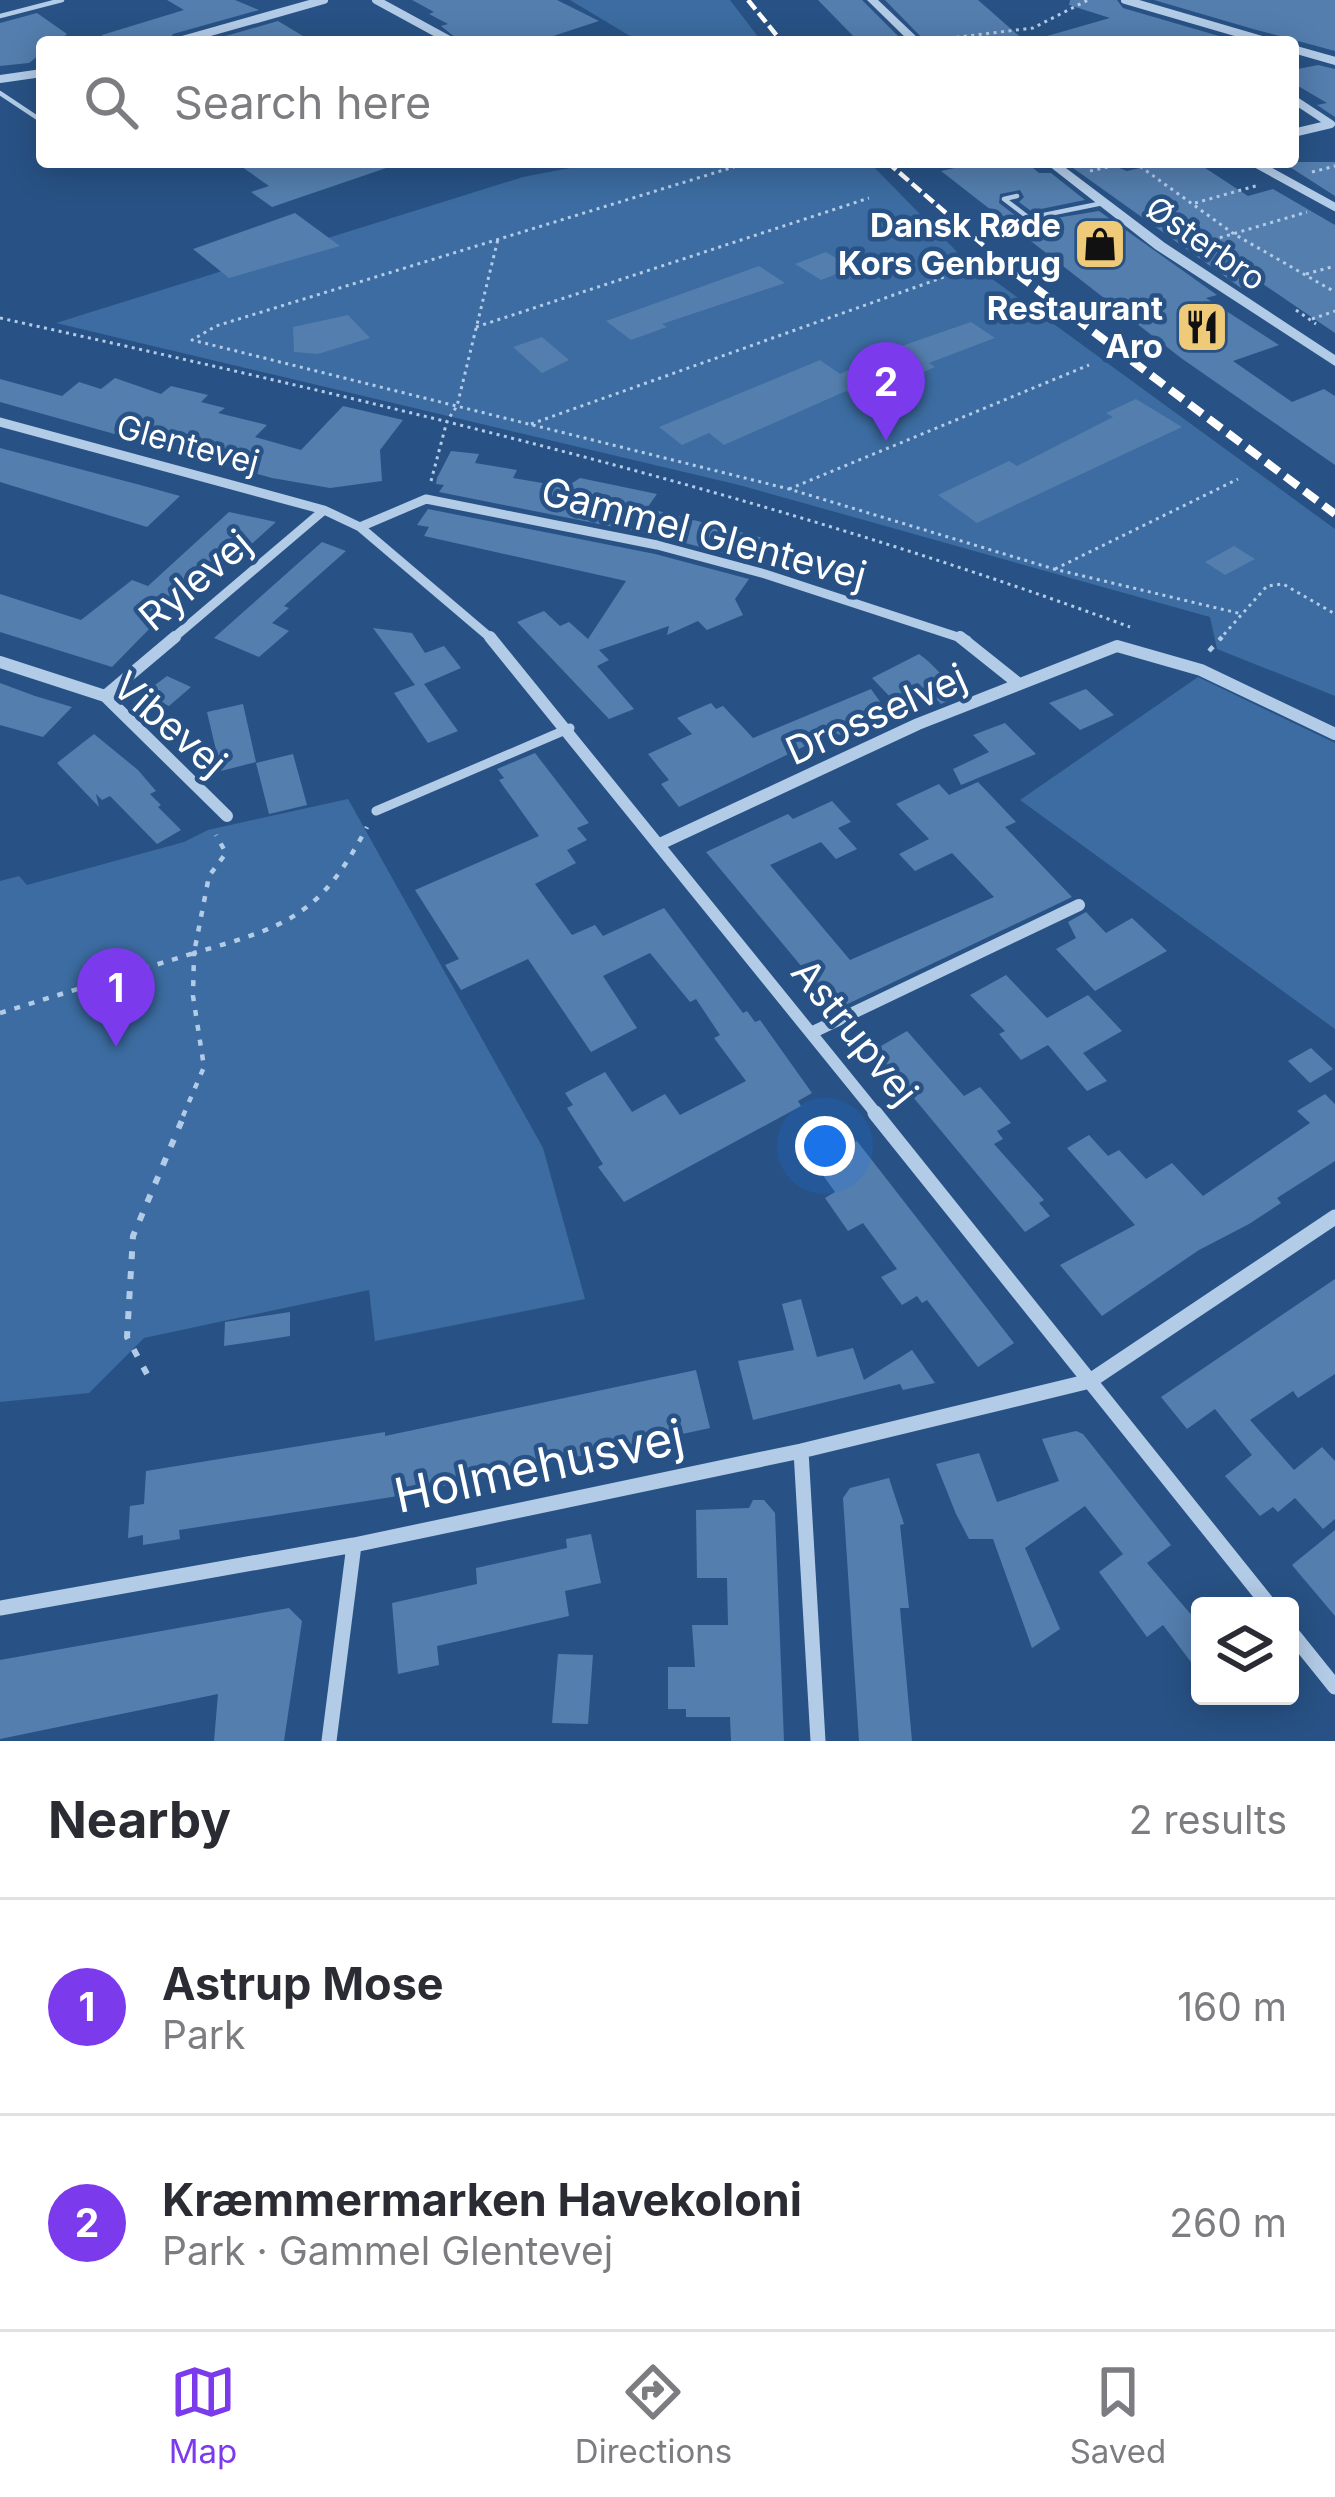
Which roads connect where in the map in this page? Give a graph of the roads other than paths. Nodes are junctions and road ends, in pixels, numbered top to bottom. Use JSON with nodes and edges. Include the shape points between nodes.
{"nodes":[{"id":1,"x":62,"y":0,"type":"edge"},
{"id":2,"x":324,"y":0,"type":"edge"},
{"id":3,"x":376,"y":0,"type":"edge"},
{"id":4,"x":872,"y":0,"type":"edge"},
{"id":5,"x":1125,"y":0,"type":"edge"},
{"id":6,"x":0,"y":16,"type":"edge"},
{"id":7,"x":196,"y":36,"type":"edge"},
{"id":8,"x":442,"y":36,"type":"edge"},
{"id":9,"x":911,"y":36,"type":"edge"},
{"id":10,"x":1248,"y":36,"type":"edge"},
{"id":11,"x":1299,"y":53,"type":"edge"},
{"id":12,"x":1335,"y":61,"type":"edge"},
{"id":13,"x":36,"y":74,"type":"edge"},
{"id":14,"x":0,"y":79,"type":"edge"},
{"id":15,"x":0,"y":93,"type":"edge"},
{"id":16,"x":1299,"y":103,"type":"edge"},
{"id":17,"x":36,"y":117,"type":"edge"},
{"id":18,"x":1299,"y":132,"type":"edge"},
{"id":19,"x":1058,"y":168,"type":"edge"},
{"id":20,"x":1264,"y":168,"type":"edge"},
{"id":21,"x":1017,"y":196,"type":"dead end"},
{"id":22,"x":1103,"y":203,"type":"junction"},
{"id":23,"x":1333,"y":206,"type":"edge"},
{"id":24,"x":1335,"y":362,"type":"edge"},
{"id":25,"x":0,"y":422,"type":"edge"},
{"id":26,"x":324,"y":510,"type":"junction"},
{"id":27,"x":360,"y":527,"type":"junction"},
{"id":28,"x":0,"y":662,"type":"edge"},
{"id":29,"x":1019,"y":684,"type":"junction"},
{"id":30,"x":105,"y":696,"type":"junction"},
{"id":31,"x":570,"y":728,"type":"junction"},
{"id":32,"x":1335,"y":734,"type":"edge"},
{"id":33,"x":376,"y":811,"type":"road end"},
{"id":34,"x":227,"y":816,"type":"dead end"},
{"id":35,"x":662,"y":843,"type":"junction"},
{"id":36,"x":1079,"y":905,"type":"dead end"},
{"id":37,"x":813,"y":1032,"type":"junction"},
{"id":38,"x":1335,"y":1217,"type":"edge"},
{"id":39,"x":1090,"y":1382,"type":"junction"},
{"id":40,"x":801,"y":1451,"type":"junction"},
{"id":41,"x":354,"y":1545,"type":"junction"},
{"id":42,"x":1263,"y":1597,"type":"edge"},
{"id":43,"x":0,"y":1608,"type":"edge"},
{"id":44,"x":1299,"y":1642,"type":"edge"},
{"id":45,"x":1335,"y":1687,"type":"edge"},
{"id":46,"x":329,"y":1741,"type":"edge"},
{"id":47,"x":818,"y":1741,"type":"edge"}],
"edges":[{"from":1,"to":6,"type":"lane"},
{"from":2,"to":7,"type":"street"},
{"from":3,"to":8,"type":"street"},
{"from":4,"to":9,"type":"street"},
{"from":5,"to":10,"type":"street"},
{"from":11,"to":12,"type":"street"},
{"from":13,"to":14,"type":"street"},
{"from":15,"to":17,"type":"lane"},
{"from":16,"to":18,"type":"street","via":[[1331,124]]},
{"from":19,"to":22,"type":"street","name":"Østerbro"},
{"from":20,"to":23,"type":"street"},
{"from":21,"to":22,"type":"lane","via":[[1004,199],[1029,218]]},
{"from":22,"to":24,"type":"street","name":"Østerbro"},
{"from":25,"to":26,"type":"street","name":"Glentevej"},
{"from":26,"to":27,"type":"street","name":"Glentevej"},
{"from":26,"to":30,"type":"street","name":"Rylevej"},
{"from":27,"to":29,"type":"street","name":"Gammel Glentevej","via":[[426,499],[518,514],[766,574],[964,638]]},
{"from":27,"to":31,"type":"street","name":"Astrupvej","via":[[502,647]]},
{"from":28,"to":30,"type":"street","name":"Vibevej"},
{"from":29,"to":32,"type":"street","name":"Drosselvej","via":[[1117,646],[1150,651]]},
{"from":29,"to":35,"type":"street","name":"Drosselvej"},
{"from":30,"to":34,"type":"street","name":"Vibevej"},
{"from":31,"to":33,"type":"lane"},
{"from":31,"to":35,"type":"street","name":"Astrupvej"},
{"from":35,"to":37,"type":"street","name":"Astrupvej"},
{"from":36,"to":37,"type":"street"},
{"from":37,"to":39,"type":"street","name":"Astrupvej"},
{"from":38,"to":39,"type":"street"},
{"from":39,"to":40,"type":"street","name":"Holmehusvej"},
{"from":39,"to":42,"type":"street","name":"Astrupvej"},
{"from":40,"to":41,"type":"street","name":"Holmehusvej"},
{"from":40,"to":47,"type":"street"},
{"from":41,"to":43,"type":"street","name":"Holmehusvej"},
{"from":41,"to":46,"type":"street"},
{"from":44,"to":45,"type":"street"}]}
